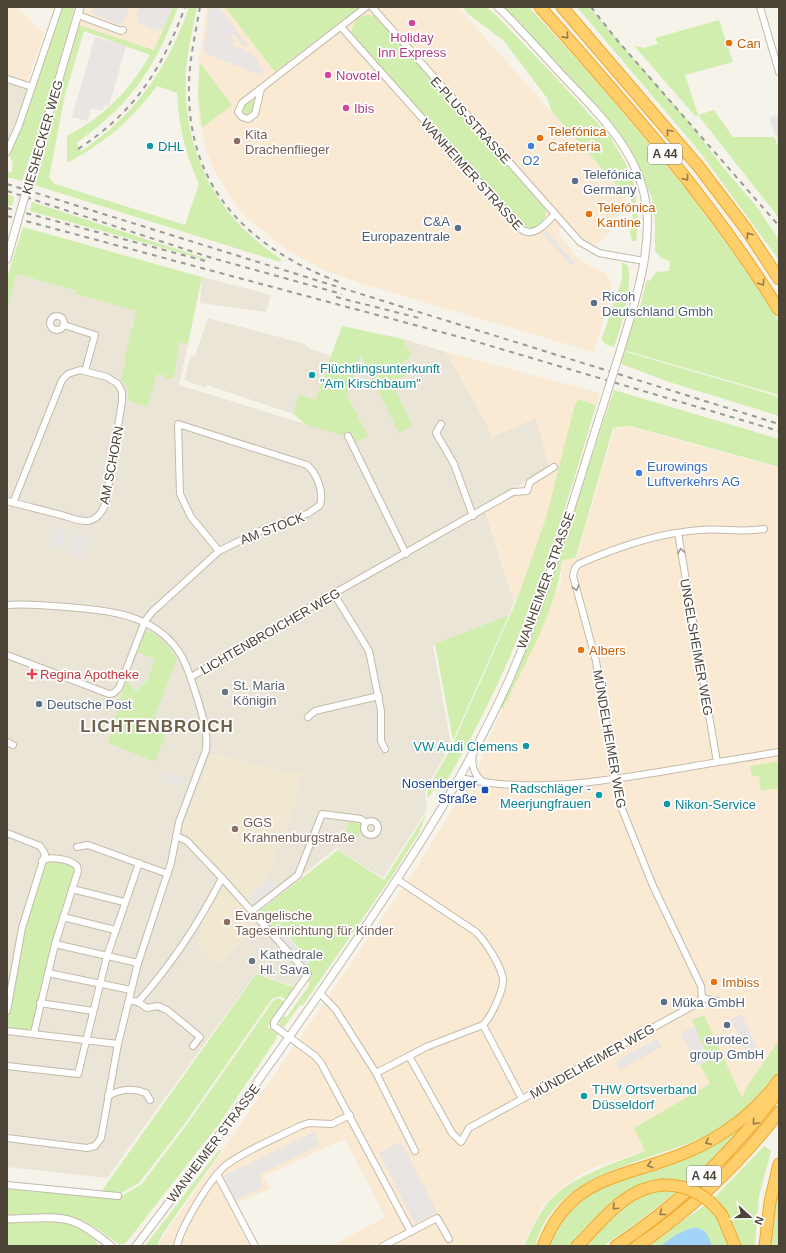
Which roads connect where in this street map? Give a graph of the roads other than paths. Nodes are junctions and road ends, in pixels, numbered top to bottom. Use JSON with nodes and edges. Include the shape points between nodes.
{"nodes":[{"id":1,"x":59,"y":7,"type":"edge"},
{"id":2,"x":80,"y":7,"type":"edge"},
{"id":3,"x":366,"y":7,"type":"edge"},
{"id":4,"x":372,"y":7,"type":"edge"},
{"id":5,"x":498,"y":7,"type":"edge"},
{"id":6,"x":540,"y":7,"type":"edge"},
{"id":7,"x":562,"y":7,"type":"edge"},
{"id":8,"x":760,"y":7,"type":"edge"},
{"id":9,"x":78,"y":15,"type":"junction"},
{"id":10,"x":341,"y":27,"type":"junction"},
{"id":11,"x":123,"y":30,"type":"dead end"},
{"id":12,"x":779,"y":72,"type":"edge"},
{"id":13,"x":7,"y":79,"type":"edge"},
{"id":14,"x":32,"y":87,"type":"junction"},
{"id":15,"x":261,"y":89,"type":"junction"},
{"id":16,"x":7,"y":152,"type":"edge"},
{"id":17,"x":555,"y":214,"type":"junction"},
{"id":18,"x":7,"y":259,"type":"edge"},
{"id":19,"x":644,"y":261,"type":"junction"},
{"id":20,"x":779,"y":278,"type":"edge"},
{"id":21,"x":779,"y":310,"type":"edge"},
{"id":22,"x":64,"y":325,"type":"dead end"},
{"id":23,"x":85,"y":371,"type":"junction"},
{"id":24,"x":441,"y":424,"type":"dead end"},
{"id":25,"x":348,"y":436,"type":"dead end"},
{"id":26,"x":554,"y":467,"type":"dead end"},
{"id":27,"x":10,"y":502,"type":"edge"},
{"id":28,"x":473,"y":516,"type":"junction"},
{"id":29,"x":764,"y":529,"type":"dead end"},
{"id":30,"x":678,"y":533,"type":"junction"},
{"id":31,"x":219,"y":551,"type":"junction"},
{"id":32,"x":406,"y":554,"type":"junction"},
{"id":33,"x":334,"y":594,"type":"junction"},
{"id":34,"x":7,"y":605,"type":"edge"},
{"id":35,"x":145,"y":621,"type":"junction"},
{"id":36,"x":7,"y":655,"type":"edge"},
{"id":37,"x":191,"y":677,"type":"junction"},
{"id":38,"x":379,"y":696,"type":"junction"},
{"id":39,"x":308,"y":718,"type":"dead end"},
{"id":40,"x":385,"y":749,"type":"dead end"},
{"id":41,"x":474,"y":752,"type":"junction"},
{"id":42,"x":779,"y":752,"type":"edge"},
{"id":43,"x":717,"y":762,"type":"junction"},
{"id":44,"x":460,"y":778,"type":"junction"},
{"id":45,"x":615,"y":779,"type":"junction"},
{"id":46,"x":483,"y":782,"type":"junction"},
{"id":47,"x":366,"y":823,"type":"dead end"},
{"id":48,"x":7,"y":833,"type":"edge"},
{"id":49,"x":176,"y":836,"type":"junction"},
{"id":50,"x":77,"y":847,"type":"dead end"},
{"id":51,"x":42,"y":861,"type":"junction"},
{"id":52,"x":139,"y":863,"type":"junction"},
{"id":53,"x":168,"y":874,"type":"junction"},
{"id":54,"x":222,"y":878,"type":"junction"},
{"id":55,"x":398,"y":880,"type":"junction"},
{"id":56,"x":72,"y":889,"type":"junction"},
{"id":57,"x":124,"y":902,"type":"junction"},
{"id":58,"x":252,"y":911,"type":"junction"},
{"id":59,"x":63,"y":917,"type":"junction"},
{"id":60,"x":115,"y":930,"type":"junction"},
{"id":61,"x":55,"y":944,"type":"junction"},
{"id":62,"x":107,"y":956,"type":"junction"},
{"id":63,"x":138,"y":963,"type":"junction"},
{"id":64,"x":48,"y":973,"type":"junction"},
{"id":65,"x":100,"y":984,"type":"junction"},
{"id":66,"x":131,"y":990,"type":"junction"},
{"id":67,"x":320,"y":993,"type":"junction"},
{"id":68,"x":702,"y":998,"type":"junction"},
{"id":69,"x":129,"y":1000,"type":"junction"},
{"id":70,"x":717,"y":1001,"type":"dead end"},
{"id":71,"x":138,"y":1002,"type":"junction"},
{"id":72,"x":40,"y":1003,"type":"junction"},
{"id":73,"x":7,"y":1011,"type":"edge"},
{"id":74,"x":93,"y":1011,"type":"junction"},
{"id":75,"x":483,"y":1025,"type":"junction"},
{"id":76,"x":7,"y":1031,"type":"edge"},
{"id":77,"x":34,"y":1033,"type":"junction"},
{"id":78,"x":289,"y":1038,"type":"junction"},
{"id":79,"x":87,"y":1040,"type":"junction"},
{"id":80,"x":118,"y":1044,"type":"junction"},
{"id":81,"x":193,"y":1046,"type":"dead end"},
{"id":82,"x":409,"y":1056,"type":"junction"},
{"id":83,"x":7,"y":1066,"type":"edge"},
{"id":84,"x":376,"y":1073,"type":"junction"},
{"id":85,"x":779,"y":1080,"type":"edge"},
{"id":86,"x":779,"y":1091,"type":"edge"},
{"id":87,"x":108,"y":1096,"type":"junction"},
{"id":88,"x":522,"y":1099,"type":"junction"},
{"id":89,"x":150,"y":1100,"type":"dead end"},
{"id":90,"x":779,"y":1112,"type":"edge"},
{"id":91,"x":350,"y":1115,"type":"junction"},
{"id":92,"x":7,"y":1138,"type":"edge"},
{"id":93,"x":414,"y":1151,"type":"dead end"},
{"id":94,"x":779,"y":1164,"type":"edge"},
{"id":95,"x":217,"y":1174,"type":"junction"},
{"id":96,"x":7,"y":1185,"type":"edge"},
{"id":97,"x":118,"y":1196,"type":"dead end"},
{"id":98,"x":7,"y":1219,"type":"edge"},
{"id":99,"x":411,"y":1232,"type":"junction"},
{"id":100,"x":449,"y":1239,"type":"dead end"},
{"id":101,"x":111,"y":1246,"type":"edge"},
{"id":102,"x":136,"y":1246,"type":"edge"},
{"id":103,"x":177,"y":1246,"type":"edge"},
{"id":104,"x":255,"y":1246,"type":"edge"},
{"id":105,"x":383,"y":1246,"type":"edge"},
{"id":106,"x":543,"y":1246,"type":"edge"},
{"id":107,"x":577,"y":1246,"type":"edge"},
{"id":108,"x":616,"y":1246,"type":"edge"},
{"id":109,"x":637,"y":1246,"type":"edge"},
{"id":110,"x":735,"y":1246,"type":"edge"},
{"id":111,"x":765,"y":1246,"type":"edge"}],
"edges":[{"from":1,"to":14,"type":"street","name":"KIESHECKER WEG"},
{"from":2,"to":9,"type":"street","name":"KIESHECKER WEG"},
{"from":3,"to":10,"type":"street"},
{"from":4,"to":17,"type":"street","name":"E-PLUS-STRASSE"},
{"from":5,"to":19,"type":"street","name":"WANHEIMER STRASSE","via":[[604,121],[631,159],[641,182],[647,211]]},
{"from":6,"to":21,"type":"highway","number":"A 44","one_way":true,"via":[[684,176],[732,239]]},
{"from":20,"to":7,"type":"highway","number":"A 44","one_way":true,"via":[[699,167]]},
{"from":8,"to":12,"type":"street"},
{"from":9,"to":11,"type":"street"},
{"from":9,"to":18,"type":"street","name":"KIESHECKER WEG","bridge":true},
{"from":10,"to":15,"type":"street"},
{"from":10,"to":17,"type":"street","name":"WANHEIMER STRASSE","via":[[520,228],[529,233],[534,232]]},
{"from":13,"to":14,"type":"street"},
{"from":14,"to":16,"type":"street","name":"KIESHECKER WEG"},
{"from":15,"to":15,"type":"street","via":[[240,105],[238,112],[242,117],[248,119],[255,114]]},
{"from":17,"to":19,"type":"street","via":[[580,242],[594,251]]},
{"from":19,"to":41,"type":"street","name":"WANHEIMER STRASSE","bridge":true,"via":[[637,296],[622,345],[538,606],[510,676]]},
{"from":22,"to":23,"type":"street","via":[[95,335]]},
{"from":23,"to":27,"type":"street","name":"AM SCHORN","via":[[74,371],[62,380]]},
{"from":23,"to":27,"type":"street","name":"AM SCHORN","via":[[114,380],[122,392],[106,503],[100,514],[85,521]]},
{"from":24,"to":28,"type":"street","via":[[436,433],[454,464]]},
{"from":25,"to":32,"type":"street"},
{"from":26,"to":28,"type":"street","name":"LICHTENBROICHER WEG","via":[[530,482],[527,491],[513,492]]},
{"from":28,"to":32,"type":"street","name":"LICHTENBROICHER WEG"},
{"from":29,"to":30,"type":"street"},
{"from":43,"to":30,"type":"street","name":"UNGELSHEIMER WEG","one_way":true},
{"from":30,"to":45,"type":"street","name":"MÜNDELHEIMER WEG","one_way":true,"via":[[650,538],[579,564],[575,568],[573,576],[599,672]]},
{"from":31,"to":31,"type":"street","name":"AM STOCK","via":[[260,531],[310,513],[320,504],[321,492],[311,469],[301,462],[178,424],[180,494],[191,517]]},
{"from":31,"to":35,"type":"street","name":"AM STOCK"},
{"from":32,"to":33,"type":"street","name":"LICHTENBROICHER WEG"},
{"from":33,"to":37,"type":"street","name":"LICHTENBROICHER WEG"},
{"from":33,"to":38,"type":"street","via":[[369,651]]},
{"from":34,"to":35,"type":"street","name":"LICHTENBROICHER WEG","via":[[44,605],[97,610],[124,614]]},
{"from":35,"to":36,"type":"street","via":[[119,688],[112,694]]},
{"from":35,"to":37,"type":"street","name":"LICHTENBROICHER WEG","via":[[164,636],[182,656]]},
{"from":37,"to":49,"type":"street","via":[[208,738]]},
{"from":38,"to":39,"type":"street","via":[[315,711]]},
{"from":38,"to":40,"type":"street","via":[[381,741]]},
{"from":41,"to":44,"type":"street","name":"WANHEIMER STRASSE"},
{"from":41,"to":46,"type":"street","via":[[474,768]]},
{"from":42,"to":43,"type":"street"},
{"from":43,"to":45,"type":"street"},
{"from":44,"to":46,"type":"street"},
{"from":44,"to":55,"type":"street","name":"WANHEIMER STRASSE"},
{"from":45,"to":46,"type":"street","via":[[534,786]]},
{"from":45,"to":68,"type":"street","name":"MÜNDELHEIMER WEG","via":[[628,825],[653,886],[701,986]]},
{"from":47,"to":58,"type":"street","via":[[361,819],[322,814],[298,875]]},
{"from":48,"to":51,"type":"street","via":[[43,848],[45,854]]},
{"from":49,"to":53,"type":"street"},
{"from":49,"to":54,"type":"street","via":[[187,840]]},
{"from":50,"to":52,"type":"street","via":[[88,845]]},
{"from":51,"to":56,"type":"street","via":[[49,858],[76,864],[78,871]]},
{"from":51,"to":73,"type":"street","via":[[22,928]]},
{"from":52,"to":53,"type":"street"},
{"from":52,"to":57,"type":"street"},
{"from":53,"to":63,"type":"street"},
{"from":54,"to":58,"type":"street"},
{"from":54,"to":71,"type":"street","via":[[208,906],[172,962]]},
{"from":55,"to":67,"type":"street","name":"WANHEIMER STRASSE"},
{"from":55,"to":75,"type":"street","via":[[483,939],[503,981],[490,1018]]},
{"from":56,"to":57,"type":"street"},
{"from":56,"to":59,"type":"street"},
{"from":57,"to":60,"type":"street"},
{"from":58,"to":78,"type":"street","via":[[308,974],[274,1022],[274,1026]]},
{"from":59,"to":60,"type":"street"},
{"from":59,"to":61,"type":"street"},
{"from":60,"to":62,"type":"street"},
{"from":61,"to":62,"type":"street"},
{"from":61,"to":64,"type":"street"},
{"from":62,"to":63,"type":"street"},
{"from":62,"to":65,"type":"street"},
{"from":63,"to":66,"type":"street"},
{"from":64,"to":65,"type":"street"},
{"from":64,"to":72,"type":"street"},
{"from":65,"to":66,"type":"street"},
{"from":65,"to":74,"type":"street"},
{"from":66,"to":69,"type":"street"},
{"from":67,"to":78,"type":"street","name":"WANHEIMER STRASSE"},
{"from":67,"to":84,"type":"street","via":[[336,1010]]},
{"from":68,"to":70,"type":"street"},
{"from":68,"to":88,"type":"street","name":"MÜNDELHEIMER WEG","via":[[698,1003]]},
{"from":69,"to":71,"type":"street"},
{"from":69,"to":80,"type":"street"},
{"from":71,"to":81,"type":"street","via":[[147,1008],[158,1006],[167,1010],[200,1036]]},
{"from":72,"to":74,"type":"street"},
{"from":72,"to":77,"type":"street"},
{"from":74,"to":79,"type":"street"},
{"from":75,"to":82,"type":"street"},
{"from":75,"to":88,"type":"street","name":"MÜNDELHEIMER WEG"},
{"from":76,"to":77,"type":"street"},
{"from":77,"to":79,"type":"street"},
{"from":78,"to":91,"type":"street","via":[[321,1063]]},
{"from":78,"to":102,"type":"street","name":"WANHEIMER STRASSE","via":[[233,1118]]},
{"from":79,"to":80,"type":"street"},
{"from":79,"to":83,"type":"street","via":[[81,1068],[76,1075]]},
{"from":80,"to":87,"type":"street"},
{"from":82,"to":84,"type":"street"},
{"from":82,"to":88,"type":"street","name":"MÜNDELHEIMER WEG","via":[[452,1133],[462,1142],[469,1128]]},
{"from":84,"to":93,"type":"street"},
{"from":85,"to":106,"type":"highway","one_way":true,"via":[[744,1118],[713,1139],[687,1153],[608,1178],[588,1189],[560,1215]]},
{"from":86,"to":108,"type":"highway","number":"A 44","one_way":true,"via":[[734,1145],[679,1200]]},
{"from":87,"to":89,"type":"street","via":[[119,1091],[133,1090],[146,1093]]},
{"from":87,"to":92,"type":"street","via":[[100,1138],[95,1146],[86,1148]]},
{"from":90,"to":109,"type":"highway","number":"A 44","via":[[746,1152],[716,1182]]},
{"from":91,"to":95,"type":"street","via":[[332,1124],[309,1123],[300,1126],[229,1163]]},
{"from":91,"to":99,"type":"street"},
{"from":94,"to":111,"type":"highway","via":[[770,1202]]},
{"from":95,"to":103,"type":"street","via":[[184,1225]]},
{"from":95,"to":104,"type":"street"},
{"from":96,"to":97,"type":"street"},
{"from":98,"to":101,"type":"street","via":[[72,1221]]},
{"from":99,"to":100,"type":"street","via":[[437,1218]]},
{"from":99,"to":105,"type":"street"},
{"from":110,"to":107,"type":"highway","one_way":true,"bridge":true,"via":[[722,1215],[708,1200],[694,1191],[679,1186],[662,1185],[642,1189],[625,1198]]}]}
